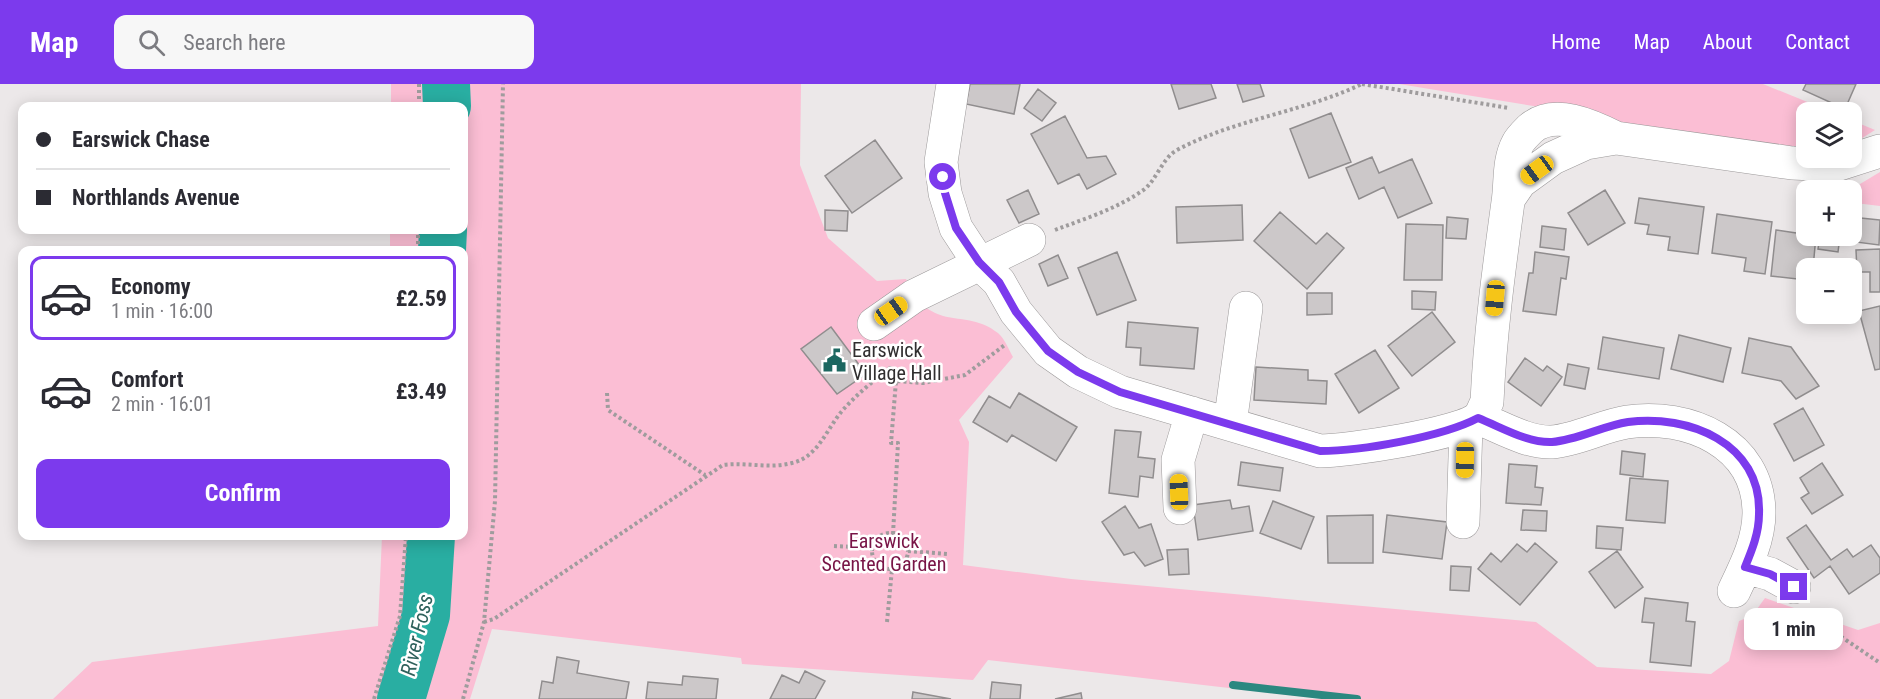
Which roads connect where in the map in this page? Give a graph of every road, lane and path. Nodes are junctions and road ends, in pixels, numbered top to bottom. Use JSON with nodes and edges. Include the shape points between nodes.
{"nodes":[{"id":1,"x":419,"y":84,"type":"edge"},
{"id":2,"x":503,"y":84,"type":"edge"},
{"id":3,"x":953,"y":84,"type":"edge"},
{"id":4,"x":1362,"y":84,"type":"edge"},
{"id":5,"x":419,"y":102,"type":"edge"},
{"id":6,"x":1531,"y":128,"type":"junction"},
{"id":7,"x":1616,"y":138,"type":"junction"},
{"id":8,"x":1880,"y":151,"type":"edge"},
{"id":9,"x":1509,"y":198,"type":"junction"},
{"id":10,"x":1029,"y":240,"type":"joint"},
{"id":11,"x":979,"y":262,"type":"junction"},
{"id":12,"x":1246,"y":308,"type":"dead end"},
{"id":13,"x":1016,"y":312,"type":"junction"},
{"id":14,"x":874,"y":324,"type":"dead end"},
{"id":15,"x":896,"y":381,"type":"junction"},
{"id":16,"x":607,"y":393,"type":"dead end"},
{"id":17,"x":1192,"y":413,"type":"junction"},
{"id":18,"x":1472,"y":421,"type":"junction"},
{"id":19,"x":1230,"y":424,"type":"junction"},
{"id":20,"x":705,"y":475,"type":"junction"},
{"id":21,"x":1180,"y":508,"type":"dead end"},
{"id":22,"x":1463,"y":522,"type":"dead end"},
{"id":23,"x":893,"y":534,"type":"junction"},
{"id":24,"x":406,"y":540,"type":"edge"},
{"id":25,"x":834,"y":546,"type":"dead end"},
{"id":26,"x":873,"y":548,"type":"junction"},
{"id":27,"x":908,"y":551,"type":"junction"},
{"id":28,"x":948,"y":554,"type":"dead end"},
{"id":29,"x":892,"y":569,"type":"junction"},
{"id":30,"x":1800,"y":600,"type":"joint"},
{"id":31,"x":484,"y":622,"type":"junction"},
{"id":32,"x":887,"y":622,"type":"dead end"},
{"id":33,"x":1880,"y":663,"type":"edge"},
{"id":34,"x":374,"y":699,"type":"edge"},
{"id":35,"x":463,"y":699,"type":"edge"}],
"edges":[{"from":1,"to":5,"type":"path"},
{"from":2,"to":31,"type":"path","via":[[495,501]]},
{"from":3,"to":11,"type":"street","via":[[942,162],[945,193],[956,228]]},
{"from":4,"to":6,"type":"path","via":[[1503,105],[1520,112]]},
{"from":4,"to":10,"type":"path","via":[[1335,97],[1244,123],[1174,151],[1144,190],[1096,215]]},
{"from":6,"to":7,"type":"street","via":[[1553,120],[1575,121]]},
{"from":6,"to":9,"type":"street","via":[[1517,143],[1510,169]]},
{"from":7,"to":8,"type":"street","via":[[1792,163],[1836,165]]},
{"from":7,"to":9,"type":"street","via":[[1586,143],[1553,158],[1520,182]]},
{"from":9,"to":18,"type":"street","via":[[1497,276],[1487,402]]},
{"from":10,"to":11,"type":"street"},
{"from":11,"to":13,"type":"street","via":[[999,282]]},
{"from":11,"to":14,"type":"street","via":[[914,296]]},
{"from":12,"to":19,"type":"street"},
{"from":13,"to":15,"type":"path","via":[[1006,344],[964,375],[923,382]]},
{"from":13,"to":17,"type":"street","via":[[1048,351],[1078,372],[1120,392]]},
{"from":15,"to":20,"type":"path","via":[[890,369],[873,381],[842,411],[813,452],[793,463],[743,462],[723,465]]},
{"from":15,"to":23,"type":"path","via":[[891,443],[898,443]]},
{"from":16,"to":20,"type":"path","via":[[608,410]]},
{"from":17,"to":19,"type":"street"},
{"from":17,"to":21,"type":"street","via":[[1178,460]]},
{"from":18,"to":19,"type":"street","via":[[1340,451],[1320,451]]},
{"from":18,"to":22,"type":"street"},
{"from":18,"to":30,"type":"street","via":[[1552,442],[1627,422],[1658,420],[1709,432],[1730,445],[1755,486],[1759,513],[1756,539],[1740,579],[1770,574]]},
{"from":20,"to":31,"type":"path","via":[[494,619]]},
{"from":23,"to":26,"type":"path","via":[[881,536]]},
{"from":23,"to":27,"type":"path","via":[[903,538]]},
{"from":24,"to":34,"type":"path","via":[[399,616]]},
{"from":25,"to":26,"type":"path"},
{"from":26,"to":29,"type":"path","via":[[877,562]]},
{"from":27,"to":28,"type":"path"},
{"from":27,"to":29,"type":"path","via":[[902,565]]},
{"from":29,"to":32,"type":"path"},
{"from":30,"to":33,"type":"path"},
{"from":31,"to":35,"type":"path"}]}
